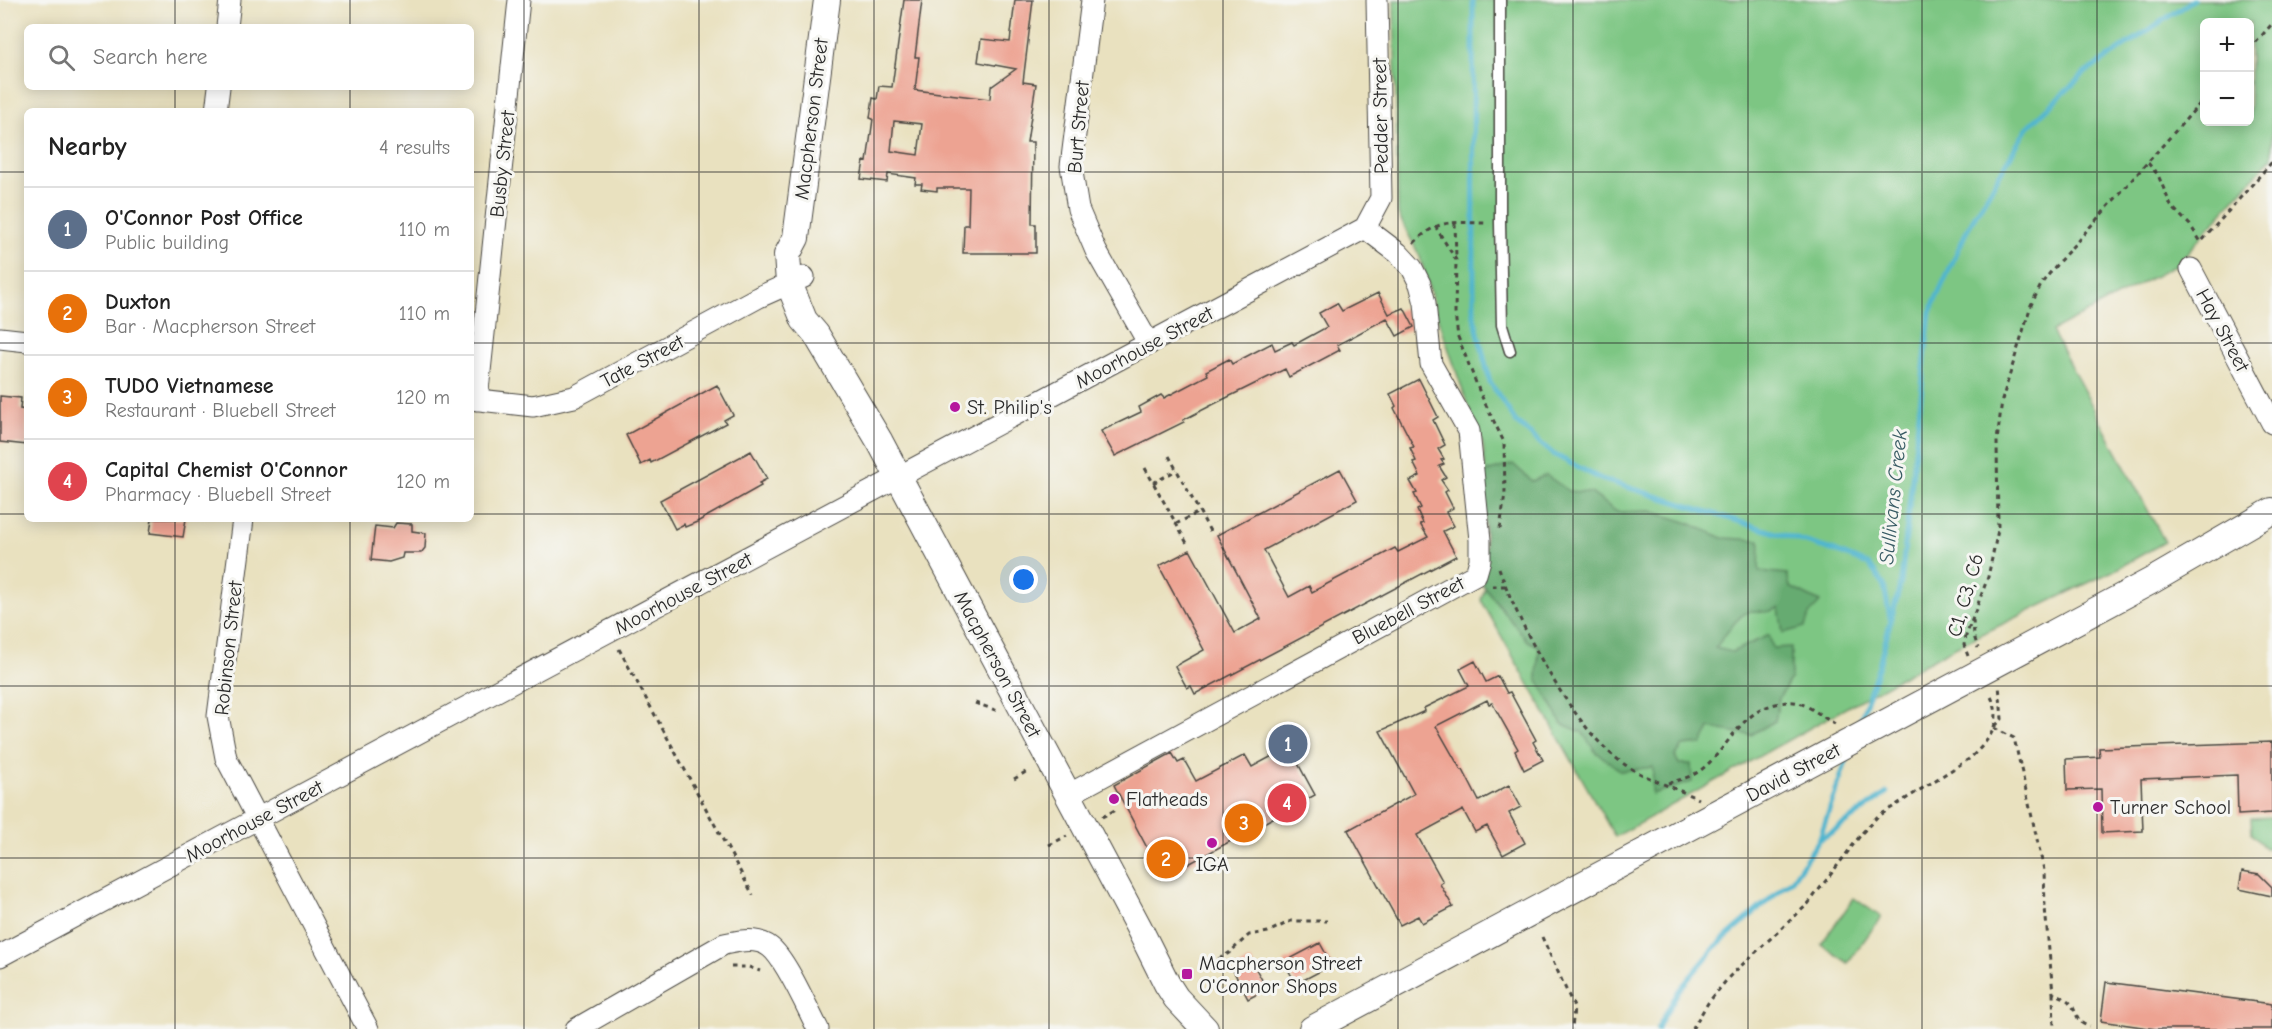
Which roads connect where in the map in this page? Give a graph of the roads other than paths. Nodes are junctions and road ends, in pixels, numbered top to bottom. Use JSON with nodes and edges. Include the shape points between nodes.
{"nodes":[{"id":1,"x":230,"y":0,"type":"edge"},
{"id":2,"x":519,"y":0,"type":"edge"},
{"id":3,"x":827,"y":0,"type":"edge"},
{"id":4,"x":1092,"y":0,"type":"edge"},
{"id":5,"x":1377,"y":0,"type":"edge"},
{"id":6,"x":1500,"y":0,"type":"edge"},
{"id":7,"x":227,"y":24,"type":"edge"},
{"id":8,"x":219,"y":90,"type":"edge"},
{"id":9,"x":216,"y":108,"type":"edge"},
{"id":10,"x":1365,"y":228,"type":"junction"},
{"id":11,"x":2191,"y":269,"type":"dead end"},
{"id":12,"x":797,"y":280,"type":"junction"},
{"id":13,"x":0,"y":338,"type":"edge"},
{"id":14,"x":24,"y":341,"type":"edge"},
{"id":15,"x":1149,"y":344,"type":"junction"},
{"id":16,"x":1510,"y":351,"type":"dead end"},
{"id":17,"x":474,"y":400,"type":"edge"},
{"id":18,"x":2272,"y":423,"type":"edge"},
{"id":19,"x":898,"y":478,"type":"junction"},
{"id":20,"x":2272,"y":511,"type":"edge"},
{"id":21,"x":243,"y":522,"type":"edge"},
{"id":22,"x":1068,"y":795,"type":"junction"},
{"id":23,"x":258,"y":819,"type":"junction"},
{"id":24,"x":0,"y":956,"type":"edge"},
{"id":25,"x":1176,"y":998,"type":"junction"},
{"id":26,"x":368,"y":1029,"type":"edge"},
{"id":27,"x":576,"y":1029,"type":"edge"},
{"id":28,"x":818,"y":1029,"type":"edge"},
{"id":29,"x":1185,"y":1029,"type":"edge"},
{"id":30,"x":1205,"y":1029,"type":"edge"},
{"id":31,"x":1312,"y":1029,"type":"edge"}],
"edges":[{"from":1,"to":7,"type":"street"},
{"from":2,"to":17,"type":"street","name":"Busby Street"},
{"from":3,"to":12,"type":"street","name":"Macpherson Street","via":[[796,238],[804,254]]},
{"from":4,"to":15,"type":"street","name":"Burt Street","via":[[1071,166],[1078,208],[1096,250]]},
{"from":5,"to":10,"type":"street","name":"Pedder Street","via":[[1382,198]]},
{"from":6,"to":16,"type":"lane","via":[[1495,223],[1502,325]]},
{"from":8,"to":9,"type":"street"},
{"from":10,"to":15,"type":"street","name":"Moorhouse Street"},
{"from":10,"to":22,"type":"street","name":"Bluebell Street","via":[[1412,268],[1425,303],[1431,364],[1469,431],[1480,540],[1476,574]]},
{"from":11,"to":18,"type":"street","name":"Hay Street"},
{"from":12,"to":17,"type":"street","name":"Tate Street","via":[[574,398],[533,406]]},
{"from":12,"to":19,"type":"street","name":"Macpherson Street","via":[[816,318],[816,334]]},
{"from":13,"to":14,"type":"street"},
{"from":15,"to":19,"type":"street","name":"Moorhouse Street"},
{"from":19,"to":22,"type":"street","name":"Macpherson Street"},
{"from":19,"to":23,"type":"street","name":"Moorhouse Street"},
{"from":20,"to":31,"type":"street","name":"David Street","via":[[2153,580],[1909,710],[1841,737]]},
{"from":21,"to":23,"type":"street","name":"Robinson Street","via":[[218,716],[226,758]]},
{"from":22,"to":25,"type":"street","name":"Macpherson Street"},
{"from":23,"to":24,"type":"street","name":"Moorhouse Street"},
{"from":23,"to":26,"type":"street","name":"Robinson Street"},
{"from":25,"to":29,"type":"street","name":"Macpherson Street"},
{"from":25,"to":30,"type":"street","name":"Macpherson Street"},
{"from":27,"to":28,"type":"street","via":[[724,944],[744,940],[770,947],[783,963]]}]}
